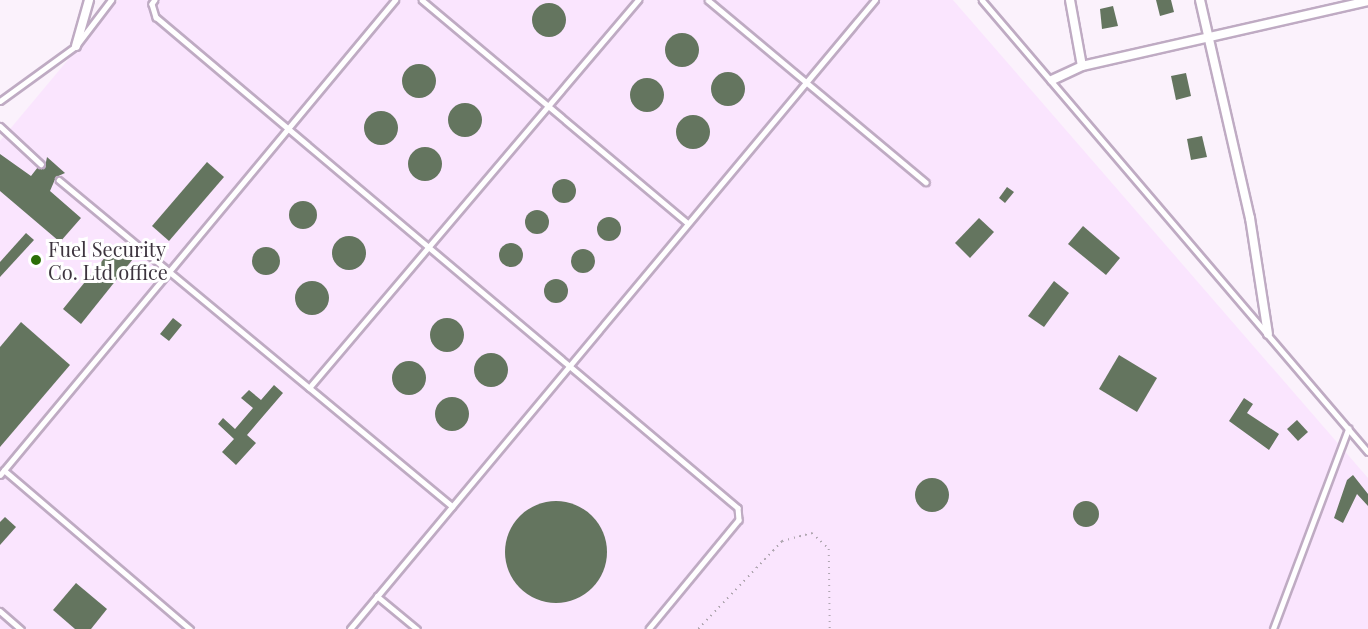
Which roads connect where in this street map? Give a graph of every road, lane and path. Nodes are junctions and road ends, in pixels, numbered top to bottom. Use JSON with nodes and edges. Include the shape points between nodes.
{"nodes":[{"id":1,"x":89,"y":0,"type":"edge"},
{"id":2,"x":111,"y":0,"type":"edge"},
{"id":3,"x":155,"y":0,"type":"edge"},
{"id":4,"x":394,"y":0,"type":"edge"},
{"id":5,"x":422,"y":0,"type":"edge"},
{"id":6,"x":638,"y":0,"type":"edge"},
{"id":7,"x":708,"y":0,"type":"edge"},
{"id":8,"x":874,"y":0,"type":"edge"},
{"id":9,"x":982,"y":0,"type":"edge"},
{"id":10,"x":1070,"y":0,"type":"edge"},
{"id":11,"x":1200,"y":0,"type":"edge"},
{"id":12,"x":1368,"y":1,"type":"edge"},
{"id":13,"x":1340,"y":3,"type":"edge"},
{"id":14,"x":1209,"y":37,"type":"junction"},
{"id":15,"x":76,"y":46,"type":"junction"},
{"id":16,"x":1083,"y":66,"type":"junction"},
{"id":17,"x":1052,"y":80,"type":"junction"},
{"id":18,"x":806,"y":82,"type":"junction"},
{"id":19,"x":0,"y":101,"type":"edge"},
{"id":20,"x":548,"y":106,"type":"junction"},
{"id":21,"x":0,"y":126,"type":"edge"},
{"id":22,"x":288,"y":128,"type":"junction"},
{"id":23,"x":40,"y":164,"type":"dead end"},
{"id":24,"x":59,"y":180,"type":"dead end"},
{"id":25,"x":926,"y":182,"type":"dead end"},
{"id":26,"x":688,"y":223,"type":"junction"},
{"id":27,"x":429,"y":247,"type":"junction"},
{"id":28,"x":169,"y":271,"type":"junction"},
{"id":29,"x":1268,"y":333,"type":"junction"},
{"id":30,"x":570,"y":366,"type":"junction"},
{"id":31,"x":309,"y":388,"type":"junction"},
{"id":32,"x":1348,"y":429,"type":"junction"},
{"id":33,"x":1368,"y":452,"type":"edge"},
{"id":34,"x":2,"y":472,"type":"edge"},
{"id":35,"x":452,"y":506,"type":"junction"},
{"id":36,"x":377,"y":596,"type":"junction"},
{"id":37,"x":0,"y":611,"type":"edge"},
{"id":38,"x":21,"y":629,"type":"edge"},
{"id":39,"x":190,"y":629,"type":"edge"},
{"id":40,"x":350,"y":629,"type":"edge"},
{"id":41,"x":417,"y":629,"type":"edge"},
{"id":42,"x":649,"y":629,"type":"edge"},
{"id":43,"x":698,"y":629,"type":"edge"},
{"id":44,"x":830,"y":629,"type":"edge"},
{"id":45,"x":1273,"y":629,"type":"edge"}],
"edges":[{"from":1,"to":15,"type":"street"},
{"from":2,"to":15,"type":"lane"},
{"from":3,"to":22,"type":"lane","via":[[152,4],[156,17]]},
{"from":4,"to":22,"type":"lane"},
{"from":5,"to":20,"type":"lane"},
{"from":6,"to":20,"type":"lane"},
{"from":7,"to":18,"type":"lane"},
{"from":8,"to":18,"type":"lane"},
{"from":9,"to":17,"type":"lane"},
{"from":10,"to":16,"type":"street"},
{"from":11,"to":14,"type":"street"},
{"from":12,"to":13,"type":"street"},
{"from":13,"to":14,"type":"street"},
{"from":14,"to":16,"type":"street"},
{"from":14,"to":29,"type":"street","via":[[1250,218]]},
{"from":15,"to":19,"type":"lane"},
{"from":16,"to":17,"type":"street"},
{"from":17,"to":29,"type":"lane"},
{"from":18,"to":25,"type":"lane"},
{"from":18,"to":26,"type":"lane"},
{"from":20,"to":26,"type":"lane"},
{"from":20,"to":27,"type":"lane"},
{"from":21,"to":23,"type":"lane"},
{"from":22,"to":27,"type":"lane"},
{"from":22,"to":28,"type":"lane"},
{"from":24,"to":28,"type":"lane"},
{"from":26,"to":30,"type":"lane"},
{"from":27,"to":30,"type":"lane"},
{"from":27,"to":31,"type":"lane"},
{"from":28,"to":31,"type":"lane"},
{"from":28,"to":34,"type":"lane"},
{"from":29,"to":32,"type":"lane"},
{"from":30,"to":35,"type":"lane"},
{"from":30,"to":42,"type":"lane","via":[[738,508],[739,520]]},
{"from":31,"to":35,"type":"lane"},
{"from":32,"to":33,"type":"lane"},
{"from":32,"to":45,"type":"lane"},
{"from":34,"to":39,"type":"lane"},
{"from":35,"to":36,"type":"lane"},
{"from":36,"to":40,"type":"lane"},
{"from":36,"to":41,"type":"lane"},
{"from":37,"to":38,"type":"lane"},
{"from":43,"to":44,"type":"path","via":[[782,542],[812,533],[829,549]]}]}
